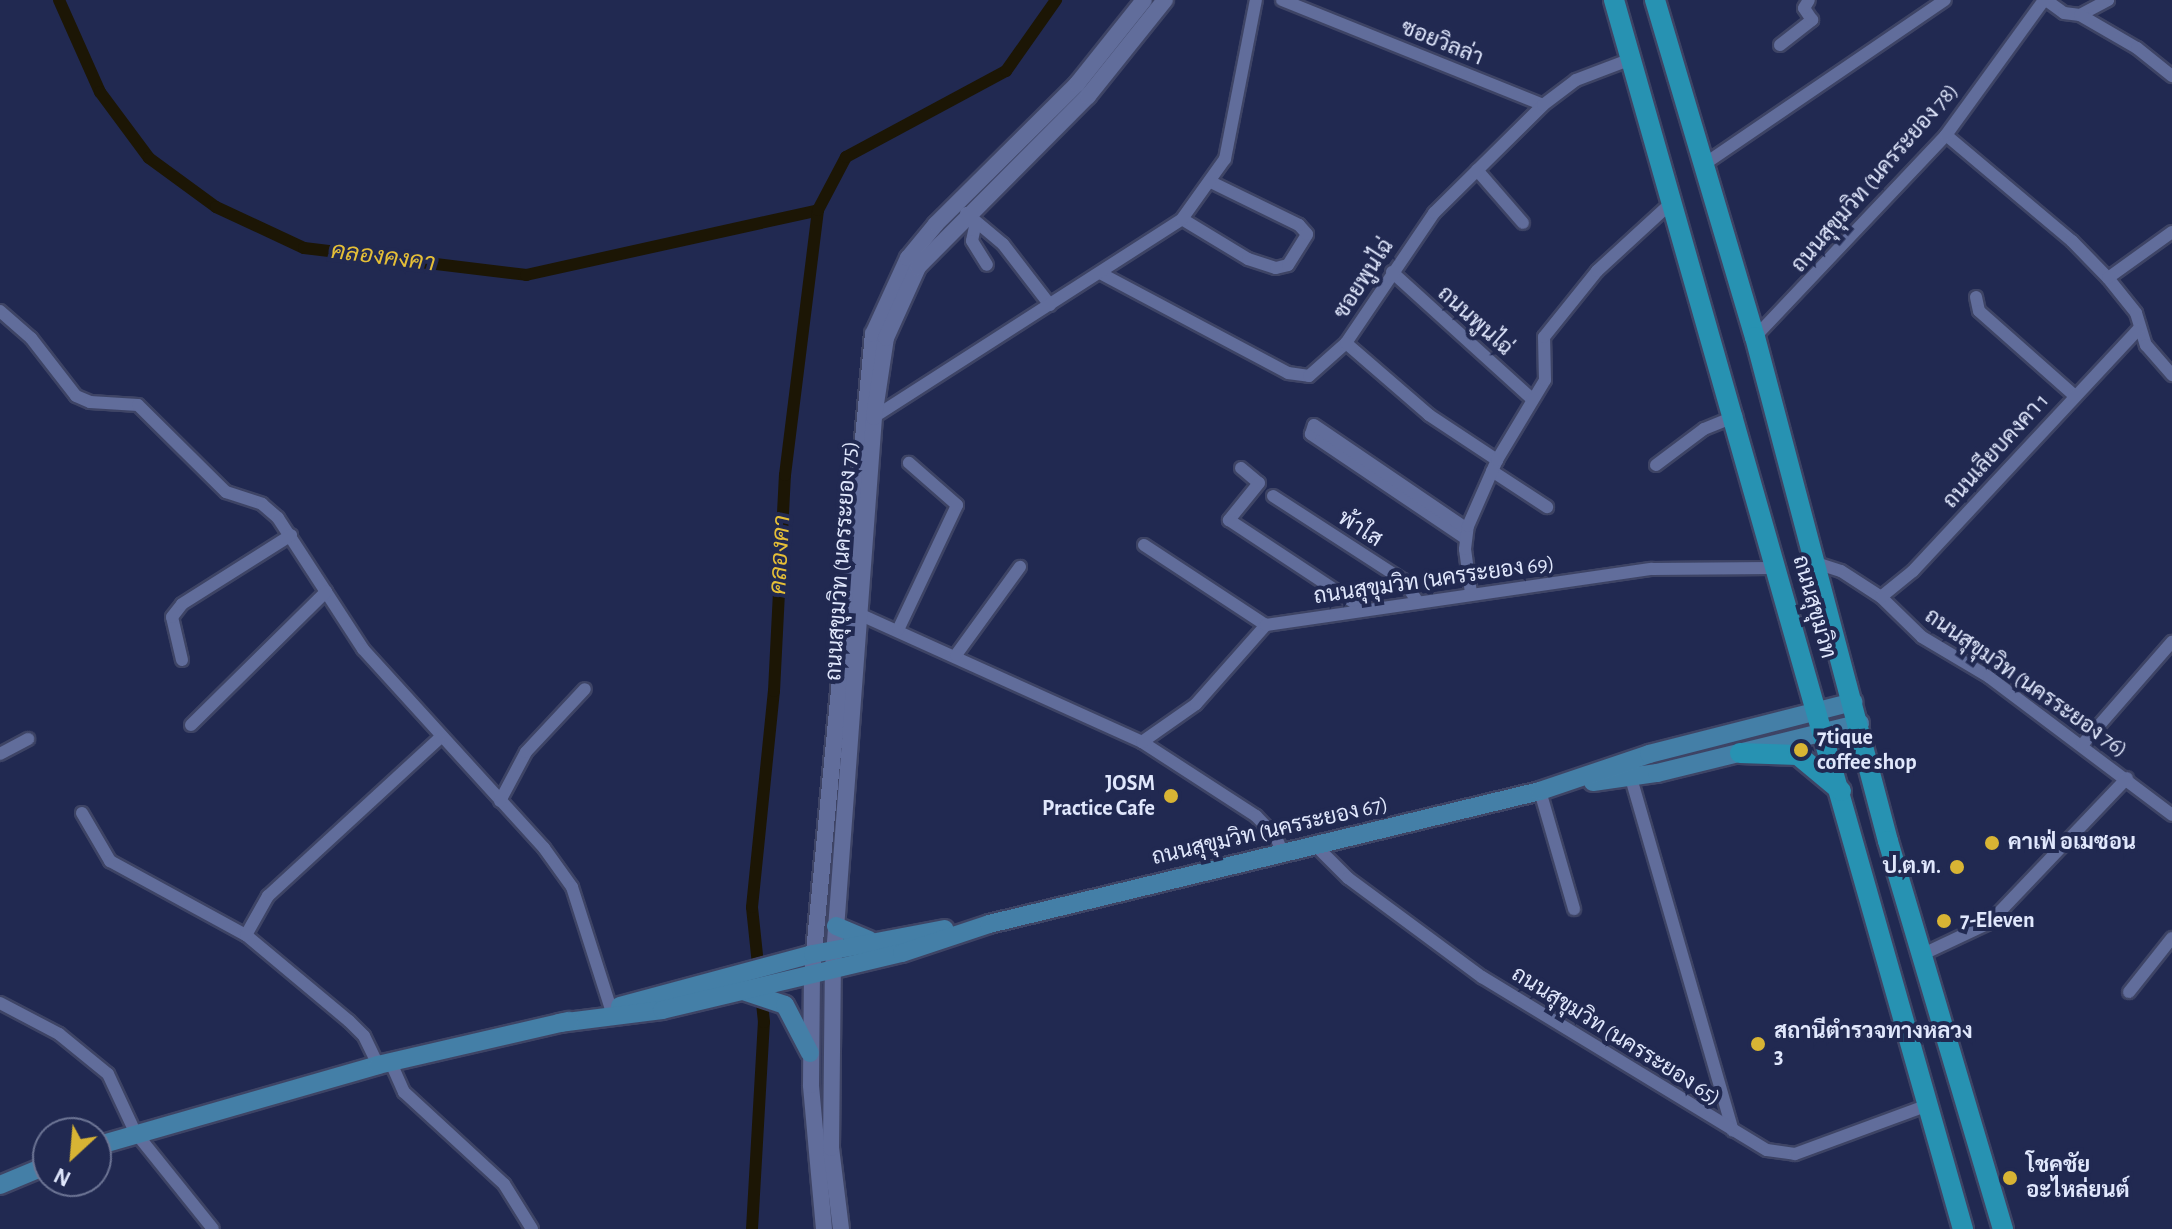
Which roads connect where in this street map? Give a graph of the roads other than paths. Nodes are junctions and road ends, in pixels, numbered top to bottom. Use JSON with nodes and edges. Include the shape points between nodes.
{"nodes":[{"id":1,"x":1144,"y":0,"type":"edge"},
{"id":2,"x":1165,"y":0,"type":"edge"},
{"id":3,"x":1256,"y":0,"type":"edge"},
{"id":4,"x":1282,"y":0,"type":"edge"},
{"id":5,"x":1614,"y":0,"type":"edge"},
{"id":6,"x":1655,"y":0,"type":"edge"},
{"id":7,"x":1809,"y":0,"type":"edge"},
{"id":8,"x":1945,"y":0,"type":"edge"},
{"id":9,"x":2045,"y":0,"type":"edge"},
{"id":10,"x":2108,"y":0,"type":"edge"},
{"id":11,"x":2080,"y":15,"type":"junction"},
{"id":12,"x":1780,"y":45,"type":"dead end"},
{"id":13,"x":1631,"y":59,"type":"junction"},
{"id":14,"x":2172,"y":76,"type":"edge"},
{"id":15,"x":1543,"y":105,"type":"junction"},
{"id":16,"x":1946,"y":135,"type":"junction"},
{"id":17,"x":1706,"y":163,"type":"junction"},
{"id":18,"x":1477,"y":170,"type":"junction"},
{"id":19,"x":1213,"y":183,"type":"junction"},
{"id":20,"x":1671,"y":203,"type":"junction"},
{"id":21,"x":971,"y":218,"type":"junction"},
{"id":22,"x":1182,"y":219,"type":"junction"},
{"id":23,"x":1523,"y":223,"type":"dead end"},
{"id":24,"x":2172,"y":232,"type":"edge"},
{"id":25,"x":987,"y":265,"type":"dead end"},
{"id":26,"x":1392,"y":272,"type":"junction"},
{"id":27,"x":1100,"y":273,"type":"junction"},
{"id":28,"x":2108,"y":278,"type":"junction"},
{"id":29,"x":1976,"y":297,"type":"dead end"},
{"id":30,"x":1050,"y":305,"type":"junction"},
{"id":31,"x":0,"y":311,"type":"edge"},
{"id":32,"x":2138,"y":330,"type":"junction"},
{"id":33,"x":1755,"y":337,"type":"junction"},
{"id":34,"x":1346,"y":343,"type":"junction"},
{"id":35,"x":2172,"y":375,"type":"edge"},
{"id":36,"x":2074,"y":395,"type":"junction"},
{"id":37,"x":1532,"y":399,"type":"junction"},
{"id":38,"x":1736,"y":416,"type":"junction"},
{"id":39,"x":874,"y":417,"type":"junction"},
{"id":40,"x":909,"y":463,"type":"dead end"},
{"id":41,"x":1494,"y":465,"type":"junction"},
{"id":42,"x":1656,"y":465,"type":"dead end"},
{"id":43,"x":1241,"y":468,"type":"dead end"},
{"id":44,"x":1405,"y":492,"type":"junction"},
{"id":45,"x":1273,"y":496,"type":"dead end"},
{"id":46,"x":1547,"y":507,"type":"dead end"},
{"id":47,"x":1466,"y":534,"type":"junction"},
{"id":48,"x":291,"y":535,"type":"junction"},
{"id":49,"x":1144,"y":545,"type":"dead end"},
{"id":50,"x":1816,"y":563,"type":"junction"},
{"id":51,"x":1020,"y":567,"type":"dead end"},
{"id":52,"x":1778,"y":568,"type":"junction"},
{"id":53,"x":326,"y":592,"type":"junction"},
{"id":54,"x":1471,"y":593,"type":"junction"},
{"id":55,"x":1881,"y":597,"type":"junction"},
{"id":56,"x":1418,"y":602,"type":"junction"},
{"id":57,"x":1364,"y":609,"type":"junction"},
{"id":58,"x":861,"y":615,"type":"junction"},
{"id":59,"x":1266,"y":625,"type":"junction"},
{"id":60,"x":898,"y":630,"type":"junction"},
{"id":61,"x":2172,"y":642,"type":"edge"},
{"id":62,"x":956,"y":655,"type":"junction"},
{"id":63,"x":182,"y":660,"type":"dead end"},
{"id":64,"x":585,"y":689,"type":"dead end"},
{"id":65,"x":1853,"y":702,"type":"junction"},
{"id":66,"x":1818,"y":711,"type":"junction"},
{"id":67,"x":1860,"y":723,"type":"junction"},
{"id":68,"x":191,"y":725,"type":"dead end"},
{"id":69,"x":1824,"y":733,"type":"junction"},
{"id":70,"x":28,"y":739,"type":"dead end"},
{"id":71,"x":439,"y":739,"type":"junction"},
{"id":72,"x":1142,"y":742,"type":"junction"},
{"id":73,"x":2082,"y":745,"type":"junction"},
{"id":74,"x":1740,"y":753,"type":"junction"},
{"id":75,"x":0,"y":754,"type":"edge"},
{"id":76,"x":1631,"y":778,"type":"junction"},
{"id":77,"x":2127,"y":778,"type":"junction"},
{"id":78,"x":1563,"y":785,"type":"junction"},
{"id":79,"x":1540,"y":791,"type":"junction"},
{"id":80,"x":1841,"y":791,"type":"junction"},
{"id":81,"x":500,"y":801,"type":"junction"},
{"id":82,"x":82,"y":813,"type":"dead end"},
{"id":83,"x":2172,"y":815,"type":"edge"},
{"id":84,"x":1315,"y":845,"type":"junction"},
{"id":85,"x":1282,"y":852,"type":"junction"},
{"id":86,"x":1574,"y":909,"type":"dead end"},
{"id":87,"x":989,"y":924,"type":"junction"},
{"id":88,"x":836,"y":926,"type":"junction"},
{"id":89,"x":246,"y":935,"type":"junction"},
{"id":90,"x":2172,"y":938,"type":"edge"},
{"id":91,"x":875,"y":941,"type":"junction"},
{"id":92,"x":1921,"y":955,"type":"junction"},
{"id":93,"x":833,"y":960,"type":"junction"},
{"id":94,"x":812,"y":964,"type":"junction"},
{"id":95,"x":786,"y":970,"type":"junction"},
{"id":96,"x":716,"y":988,"type":"junction"},
{"id":97,"x":743,"y":991,"type":"junction"},
{"id":98,"x":2129,"y":992,"type":"dead end"},
{"id":99,"x":0,"y":1003,"type":"edge"},
{"id":100,"x":611,"y":1009,"type":"junction"},
{"id":101,"x":559,"y":1023,"type":"junction"},
{"id":102,"x":810,"y":1053,"type":"junction"},
{"id":103,"x":384,"y":1064,"type":"junction"},
{"id":104,"x":1928,"y":1105,"type":"junction"},
{"id":105,"x":1733,"y":1131,"type":"junction"},
{"id":106,"x":135,"y":1132,"type":"junction"},
{"id":107,"x":112,"y":1140,"type":"edge"},
{"id":108,"x":32,"y":1172,"type":"edge"},
{"id":109,"x":0,"y":1185,"type":"edge"},
{"id":110,"x":213,"y":1229,"type":"edge"},
{"id":111,"x":532,"y":1229,"type":"edge"},
{"id":112,"x":824,"y":1229,"type":"edge"},
{"id":113,"x":841,"y":1229,"type":"edge"},
{"id":114,"x":1963,"y":1229,"type":"edge"},
{"id":115,"x":2003,"y":1229,"type":"edge"}],
"edges":[{"from":1,"to":94,"type":"street","name":"ถนนสุขุมวิท (นครระยอง 75)","via":[[1077,84],[936,224],[908,258],[878,322],[865,386]]},
{"from":2,"to":21,"type":"street","name":"ถนนสุขุมวิท (นครระยอง 75)","via":[[1088,96]]},
{"from":3,"to":19,"type":"street","via":[[1235,117]]},
{"from":4,"to":15,"type":"street","name":"ซอยวิลล่า"},
{"from":5,"to":13,"type":"main road","name":"ถนนสุขุมวิท"},
{"from":6,"to":17,"type":"main road","name":"ถนนสุขุมวิท"},
{"from":7,"to":12,"type":"street","via":[[1804,8],[1812,20]]},
{"from":8,"to":17,"type":"street"},
{"from":9,"to":11,"type":"street","via":[[2064,13]]},
{"from":9,"to":16,"type":"street","name":"ถนนสุขุมวิท (นครระยอง 78)"},
{"from":10,"to":11,"type":"street"},
{"from":11,"to":14,"type":"street"},
{"from":13,"to":15,"type":"street","name":"ซอยพูนไฉ่","via":[[1576,80]]},
{"from":13,"to":20,"type":"main road","name":"ถนนสุขุมวิท"},
{"from":15,"to":18,"type":"street","name":"ซอยพูนไฉ่"},
{"from":16,"to":28,"type":"street"},
{"from":16,"to":33,"type":"street","name":"ถนนสุขุมวิท (นครระยอง 78)"},
{"from":17,"to":33,"type":"main road","name":"ถนนสุขุมวิท"},
{"from":18,"to":23,"type":"street"},
{"from":18,"to":26,"type":"street","name":"ซอยพูนไฉ่","via":[[1434,213]]},
{"from":19,"to":22,"type":"street"},
{"from":19,"to":22,"type":"street","via":[[1299,225],[1307,234],[1288,265],[1276,268],[1248,259]]},
{"from":20,"to":37,"type":"street","via":[[1597,271],[1544,337],[1540,348],[1547,373]]},
{"from":20,"to":38,"type":"main road","name":"ถนนสุขุมวิท"},
{"from":21,"to":25,"type":"street","via":[[972,241]]},
{"from":21,"to":30,"type":"street","via":[[1003,244]]},
{"from":21,"to":39,"type":"street","name":"ถนนสุขุมวิท (นครระยอง 75)","via":[[918,267],[898,305],[886,338]]},
{"from":22,"to":27,"type":"street"},
{"from":24,"to":28,"type":"street"},
{"from":26,"to":34,"type":"street","name":"ซอยพูนไฉ่"},
{"from":26,"to":37,"type":"street","name":"ถนนพูนไฉ่"},
{"from":27,"to":30,"type":"street"},
{"from":27,"to":34,"type":"street","name":"ซอยพูนไฉ่","via":[[1298,377],[1316,372]]},
{"from":28,"to":32,"type":"street","via":[[2136,313]]},
{"from":29,"to":36,"type":"street","via":[[1979,311]]},
{"from":30,"to":39,"type":"street"},
{"from":31,"to":48,"type":"street","via":[[25,331],[76,396],[138,405],[226,492],[262,504]]},
{"from":32,"to":35,"type":"street"},
{"from":32,"to":36,"type":"street","name":"ถนนเลียบคงคา 1"},
{"from":33,"to":50,"type":"main road","name":"ถนนสุขุมวิท"},
{"from":34,"to":41,"type":"street"},
{"from":36,"to":55,"type":"street","name":"ถนนเลียบคงคา 1","via":[[1913,571]]},
{"from":37,"to":41,"type":"street"},
{"from":38,"to":42,"type":"street","via":[[1704,429]]},
{"from":38,"to":52,"type":"main road","name":"ถนนสุขุมวิท"},
{"from":39,"to":58,"type":"street","name":"ถนนสุขุมวิท (นครระยอง 75)"},
{"from":40,"to":60,"type":"street","via":[[957,505]]},
{"from":41,"to":46,"type":"street"},
{"from":41,"to":47,"type":"street"},
{"from":43,"to":57,"type":"street","via":[[1259,483],[1229,520]]},
{"from":44,"to":44,"type":"street","via":[[1314,425],[1311,434]]},
{"from":44,"to":47,"type":"street"},
{"from":45,"to":56,"type":"street","name":"พ้าใส","via":[[1403,580]]},
{"from":47,"to":54,"type":"street"},
{"from":48,"to":53,"type":"street"},
{"from":48,"to":63,"type":"street","via":[[182,604],[172,617]]},
{"from":49,"to":59,"type":"street"},
{"from":50,"to":55,"type":"street","name":"ถนนสุขุมวิท (นครระยอง 76)","via":[[1841,571]]},
{"from":50,"to":65,"type":"main road","name":"ถนนสุขุมวิท"},
{"from":51,"to":62,"type":"street"},
{"from":52,"to":54,"type":"street","name":"ถนนสุขุมวิท (นครระยอง 69)","via":[[1652,569]]},
{"from":52,"to":66,"type":"main road","name":"ถนนสุขุมวิท"},
{"from":53,"to":68,"type":"street"},
{"from":53,"to":71,"type":"street","via":[[363,649]]},
{"from":54,"to":56,"type":"street","name":"ถนนสุขุมวิท (นครระยอง 69)"},
{"from":55,"to":73,"type":"street","name":"ถนนสุขุมวิท (นครระยอง 76)","via":[[1922,637],[1989,677]]},
{"from":56,"to":57,"type":"street","name":"ถนนสุขุมวิท (นครระยอง 69)"},
{"from":57,"to":59,"type":"street","name":"ถนนสุขุมวิท (นครระยอง 69)"},
{"from":58,"to":60,"type":"street"},
{"from":58,"to":88,"type":"street","name":"ถนนสุขุมวิท (นครระยอง 75)"},
{"from":59,"to":72,"type":"street","via":[[1196,704]]},
{"from":60,"to":62,"type":"street"},
{"from":61,"to":73,"type":"street"},
{"from":62,"to":72,"type":"street"},
{"from":64,"to":81,"type":"street","via":[[526,752]]},
{"from":65,"to":66,"type":"main road","name":"ถนนสุขุมวิท (นครระยอง 67)"},
{"from":65,"to":67,"type":"main road","name":"ถนนสุขุมวิท"},
{"from":66,"to":69,"type":"main road","name":"ถนนสุขุมวิท"},
{"from":66,"to":78,"type":"main road","name":"ถนนสุขุมวิท (นครระยอง 67)","via":[[1649,754]]},
{"from":67,"to":69,"type":"main road","name":"ถนนสุขุมวิท (นครระยอง 67)"},
{"from":67,"to":92,"type":"main road","name":"ถนนสุขุมวิท"},
{"from":69,"to":74,"type":"main road","name":"ถนนสุขุมวิท (นครระยอง 67)"},
{"from":69,"to":80,"type":"main road","name":"ถนนสุขุมวิท"},
{"from":70,"to":75,"type":"street"},
{"from":71,"to":81,"type":"street"},
{"from":71,"to":89,"type":"street","via":[[268,896]]},
{"from":72,"to":85,"type":"street","via":[[1256,816]]},
{"from":73,"to":77,"type":"street","name":"ถนนสุขุมวิท (นครระยอง 76)"},
{"from":74,"to":76,"type":"main road","name":"ถนนสุขุมวิท (นครระยอง 67)"},
{"from":74,"to":80,"type":"main road","via":[[1798,755]]},
{"from":76,"to":78,"type":"main road","name":"ถนนสุขุมวิท (นครระยอง 67)"},
{"from":76,"to":105,"type":"street"},
{"from":77,"to":83,"type":"street","name":"ถนนสุขุมวิท (นครระยอง 76)"},
{"from":77,"to":92,"type":"street","via":[[1989,923]]},
{"from":78,"to":79,"type":"main road","name":"ถนนสุขุมวิท (นครระยอง 67)"},
{"from":79,"to":84,"type":"main road","name":"ถนนสุขุมวิท (นครระยอง 67)"},
{"from":79,"to":86,"type":"street"},
{"from":80,"to":104,"type":"main road","name":"ถนนสุขุมวิท"},
{"from":81,"to":100,"type":"street","via":[[572,887]]},
{"from":82,"to":89,"type":"street","via":[[110,861]]},
{"from":84,"to":85,"type":"main road","name":"ถนนสุขุมวิท (นครระยอง 67)"},
{"from":84,"to":105,"type":"street","name":"ถนนสุขุมวิท (นครระยอง 65)","via":[[1348,878],[1482,977]]},
{"from":85,"to":87,"type":"main road","name":"ถนนสุขุมวิท (นครระยอง 67)"},
{"from":87,"to":91,"type":"main road","name":"ถนนสุขุมวิท (นครระยอง 67)"},
{"from":87,"to":93,"type":"main road","name":"ถนนสุขุมวิท (นครระยอง 67)"},
{"from":88,"to":91,"type":"main road"},
{"from":88,"to":93,"type":"street","name":"ถนนสุขุมวิท (นครระยอง 75)"},
{"from":89,"to":103,"type":"street","via":[[349,1021]]},
{"from":90,"to":98,"type":"street"},
{"from":91,"to":93,"type":"main road","name":"ถนนสุขุมวิท (นครระยอง 67)"},
{"from":92,"to":115,"type":"main road","name":"ถนนสุขุมวิท"},
{"from":93,"to":94,"type":"main road","name":"ถนนสุขุมวิท (นครระยอง 67)"},
{"from":93,"to":113,"type":"street","name":"ถนนสุขุมวิท (นครระยอง 75)","via":[[831,1148]]},
{"from":94,"to":95,"type":"main road","name":"ถนนสุขุมวิท (นครระยอง 67)"},
{"from":94,"to":102,"type":"street","name":"ถนนสุขุมวิท (นครระยอง 75)"},
{"from":95,"to":96,"type":"main road"},
{"from":95,"to":97,"type":"main road"},
{"from":96,"to":97,"type":"main road"},
{"from":96,"to":100,"type":"main road"},
{"from":96,"to":101,"type":"main road","via":[[662,1010]]},
{"from":97,"to":102,"type":"main road","via":[[792,1012]]},
{"from":99,"to":106,"type":"street","via":[[59,1034],[108,1074]]},
{"from":100,"to":101,"type":"main road"},
{"from":101,"to":103,"type":"main road"},
{"from":102,"to":112,"type":"street","name":"ถนนสุขุมวิท (นครระยอง 75)"},
{"from":103,"to":106,"type":"main road"},
{"from":103,"to":111,"type":"street","via":[[404,1092],[504,1184]]},
{"from":104,"to":105,"type":"street","name":"ถนนสุขุมวิท (นครระยอง 65)","via":[[1795,1154],[1767,1150]]},
{"from":104,"to":114,"type":"main road","name":"ถนนสุขุมวิท"},
{"from":106,"to":107,"type":"main road"},
{"from":106,"to":110,"type":"street"},
{"from":108,"to":109,"type":"main road"}]}
